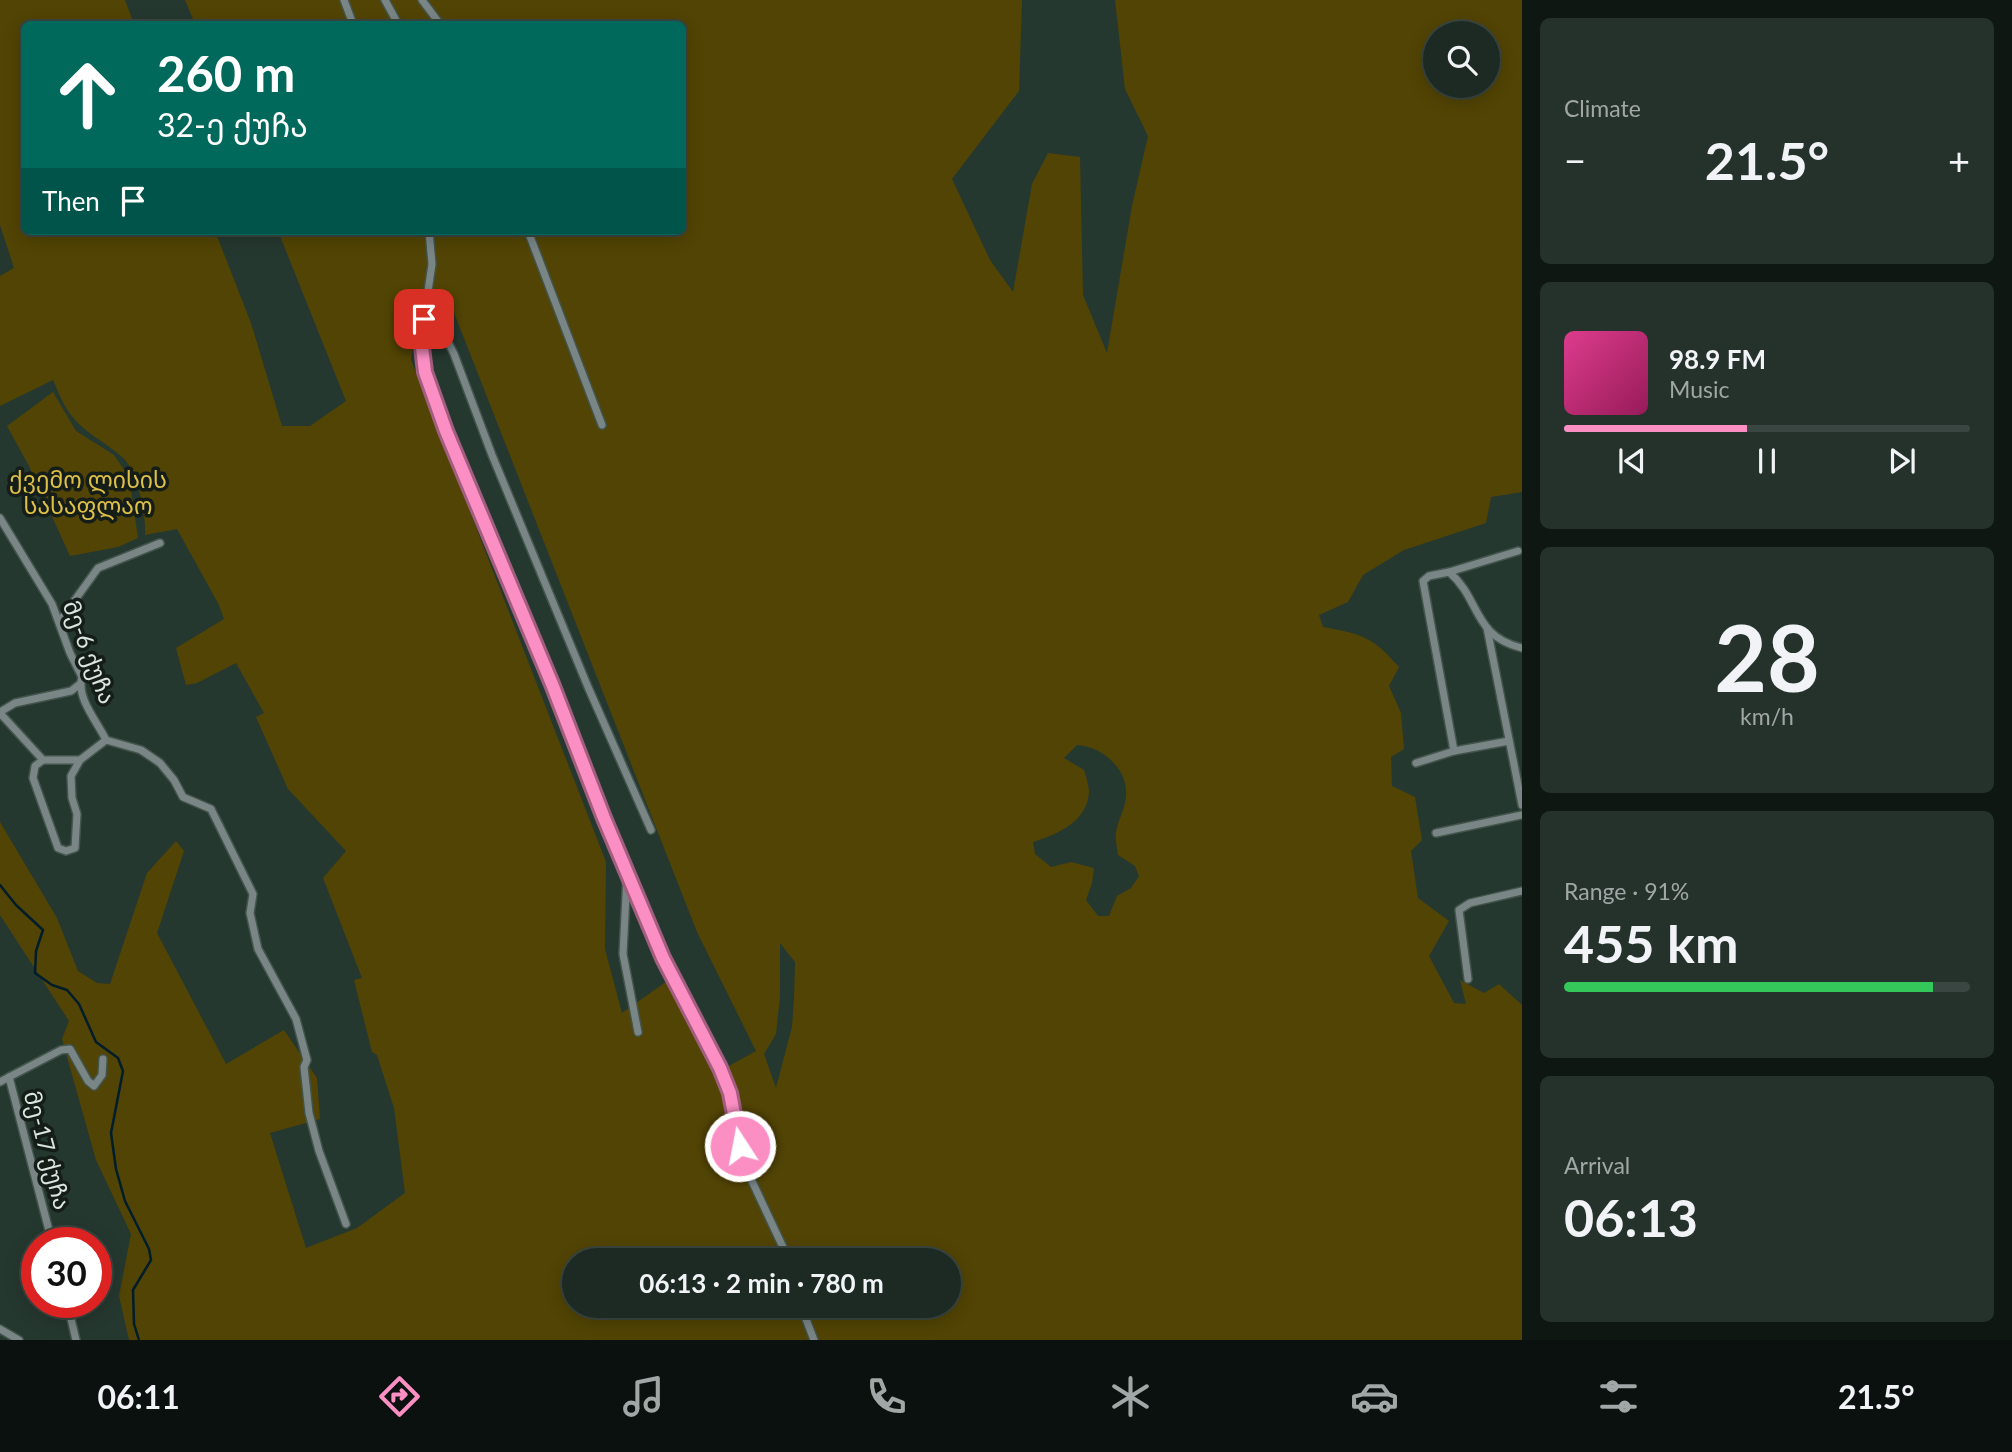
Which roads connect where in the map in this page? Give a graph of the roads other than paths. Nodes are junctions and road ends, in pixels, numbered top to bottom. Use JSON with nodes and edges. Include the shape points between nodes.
{"nodes":[{"id":1,"x":344,"y":0,"type":"edge"},
{"id":2,"x":385,"y":0,"type":"edge"},
{"id":3,"x":422,"y":0,"type":"edge"},
{"id":4,"x":352,"y":21,"type":"edge"},
{"id":5,"x":396,"y":21,"type":"edge"},
{"id":6,"x":438,"y":21,"type":"edge"},
{"id":7,"x":429,"y":235,"type":"edge"},
{"id":8,"x":530,"y":235,"type":"edge"},
{"id":9,"x":426,"y":298,"type":"junction"},
{"id":10,"x":602,"y":425,"type":"dead end"},
{"id":11,"x":0,"y":518,"type":"edge"},
{"id":12,"x":160,"y":543,"type":"dead end"},
{"id":13,"x":1518,"y":551,"type":"dead end"},
{"id":14,"x":1449,"y":572,"type":"junction"},
{"id":15,"x":59,"y":622,"type":"junction"},
{"id":16,"x":1487,"y":628,"type":"junction"},
{"id":17,"x":1522,"y":648,"type":"edge"},
{"id":18,"x":80,"y":684,"type":"junction"},
{"id":19,"x":0,"y":713,"type":"edge"},
{"id":20,"x":106,"y":740,"type":"junction"},
{"id":21,"x":1509,"y":741,"type":"junction"},
{"id":22,"x":1454,"y":751,"type":"junction"},
{"id":23,"x":43,"y":760,"type":"junction"},
{"id":24,"x":80,"y":760,"type":"junction"},
{"id":25,"x":1416,"y":763,"type":"dead end"},
{"id":26,"x":1522,"y":805,"type":"edge"},
{"id":27,"x":1522,"y":816,"type":"edge"},
{"id":28,"x":651,"y":830,"type":"dead end"},
{"id":29,"x":1436,"y":833,"type":"dead end"},
{"id":30,"x":627,"y":871,"type":"junction"},
{"id":31,"x":1522,"y":891,"type":"edge"},
{"id":32,"x":1468,"y":979,"type":"dead end"},
{"id":33,"x":638,"y":1032,"type":"dead end"},
{"id":34,"x":103,"y":1059,"type":"dead end"},
{"id":35,"x":9,"y":1077,"type":"junction"},
{"id":36,"x":0,"y":1082,"type":"edge"},
{"id":37,"x":346,"y":1224,"type":"dead end"},
{"id":38,"x":48,"y":1227,"type":"edge"},
{"id":39,"x":783,"y":1248,"type":"edge"},
{"id":40,"x":71,"y":1318,"type":"edge"},
{"id":41,"x":806,"y":1318,"type":"edge"},
{"id":42,"x":0,"y":1329,"type":"edge"},
{"id":43,"x":19,"y":1340,"type":"edge"},
{"id":44,"x":76,"y":1340,"type":"edge"},
{"id":45,"x":814,"y":1340,"type":"edge"}],
"edges":[{"from":1,"to":4,"type":"street"},
{"from":2,"to":5,"type":"street"},
{"from":3,"to":6,"type":"street"},
{"from":7,"to":9,"type":"street","via":[[432,264]]},
{"from":8,"to":10,"type":"street"},
{"from":9,"to":28,"type":"street","via":[[454,354],[588,687]]},
{"from":9,"to":30,"type":"street","via":[[421,339],[425,372]]},
{"from":11,"to":15,"type":"street","name":"მე-6 ქუჩა"},
{"from":12,"to":15,"type":"street","via":[[99,568]]},
{"from":13,"to":14,"type":"street"},
{"from":14,"to":16,"type":"street","via":[[1458,579]]},
{"from":14,"to":22,"type":"street","via":[[1423,581]]},
{"from":15,"to":18,"type":"street","name":"მე-6 ქუჩა","via":[[82,677]]},
{"from":16,"to":17,"type":"street","via":[[1502,643]]},
{"from":16,"to":21,"type":"street"},
{"from":18,"to":19,"type":"street","via":[[71,691],[15,703]]},
{"from":18,"to":20,"type":"street","name":"მე-6 ქუჩა"},
{"from":19,"to":23,"type":"street"},
{"from":20,"to":24,"type":"street"},
{"from":20,"to":37,"type":"street","name":"მე-6 ქუჩა","via":[[141,750],[167,772],[183,797],[211,809],[253,894],[250,913],[258,949],[296,1019],[307,1059],[309,1113]]},
{"from":21,"to":22,"type":"street"},
{"from":21,"to":26,"type":"street"},
{"from":22,"to":25,"type":"street"},
{"from":23,"to":24,"type":"street"},
{"from":23,"to":24,"type":"street","via":[[35,766],[33,778],[58,848],[66,850],[75,848],[77,814],[71,776]]},
{"from":27,"to":29,"type":"street"},
{"from":30,"to":33,"type":"street","via":[[623,954]]},
{"from":30,"to":39,"type":"street","via":[[663,958],[720,1068],[730,1093],[743,1162]]},
{"from":31,"to":32,"type":"street","via":[[1470,903],[1460,910]]},
{"from":34,"to":35,"type":"street","via":[[102,1075],[94,1086],[69,1049]]},
{"from":35,"to":36,"type":"street","name":"მე-17 ქუჩა"},
{"from":35,"to":38,"type":"street","name":"მე-17 ქუჩა"},
{"from":40,"to":44,"type":"street"},
{"from":41,"to":45,"type":"street"},
{"from":42,"to":43,"type":"street"}]}
